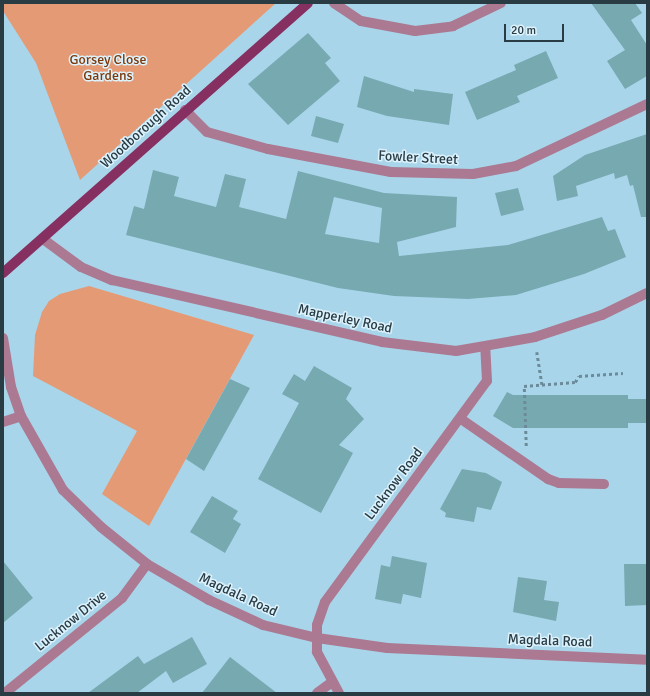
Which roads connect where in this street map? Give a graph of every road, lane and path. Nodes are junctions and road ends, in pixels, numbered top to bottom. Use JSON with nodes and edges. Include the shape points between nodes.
{"nodes":[{"id":1,"x":308,"y":3,"type":"edge"},
{"id":2,"x":334,"y":3,"type":"edge"},
{"id":3,"x":501,"y":3,"type":"edge"},
{"id":4,"x":647,"y":104,"type":"edge"},
{"id":5,"x":185,"y":110,"type":"junction"},
{"id":6,"x":43,"y":239,"type":"junction"},
{"id":7,"x":3,"y":273,"type":"edge"},
{"id":8,"x":645,"y":297,"type":"edge"},
{"id":9,"x":535,"y":337,"type":"junction"},
{"id":10,"x":3,"y":338,"type":"edge"},
{"id":11,"x":485,"y":347,"type":"junction"},
{"id":12,"x":623,"y":373,"type":"dead end"},
{"id":13,"x":542,"y":385,"type":"junction"},
{"id":14,"x":21,"y":416,"type":"junction"},
{"id":15,"x":461,"y":419,"type":"junction"},
{"id":16,"x":3,"y":422,"type":"edge"},
{"id":17,"x":527,"y":464,"type":"junction"},
{"id":18,"x":604,"y":484,"type":"dead end"},
{"id":19,"x":147,"y":564,"type":"junction"},
{"id":20,"x":317,"y":638,"type":"junction"},
{"id":21,"x":647,"y":660,"type":"edge"},
{"id":22,"x":332,"y":682,"type":"junction"},
{"id":23,"x":5,"y":693,"type":"edge"},
{"id":24,"x":317,"y":693,"type":"edge"},
{"id":25,"x":339,"y":693,"type":"edge"}],
"edges":[{"from":1,"to":5,"type":"main road","name":"Woodborough Road"},
{"from":2,"to":3,"type":"street","via":[[361,21],[415,31],[453,26]]},
{"from":4,"to":5,"type":"street","name":"Fowler Street","via":[[516,166],[473,174],[391,172],[268,149],[207,132]]},
{"from":5,"to":6,"type":"main road","name":"Woodborough Road"},
{"from":6,"to":7,"type":"main road","name":"Woodborough Road"},
{"from":6,"to":11,"type":"street","name":"Mapperley Road","via":[[81,267],[112,280],[382,342],[456,351]]},
{"from":8,"to":9,"type":"street","name":"Mapperley Road","via":[[602,315]]},
{"from":9,"to":11,"type":"street","name":"Mapperley Road"},
{"from":9,"to":13,"type":"path"},
{"from":10,"to":14,"type":"street","name":"Magdala Road","via":[[10,387]]},
{"from":11,"to":15,"type":"street","name":"Lucknow Road","via":[[487,381]]},
{"from":12,"to":13,"type":"path","via":[[579,376],[575,382]]},
{"from":13,"to":17,"type":"path","via":[[524,386]]},
{"from":14,"to":16,"type":"street"},
{"from":14,"to":19,"type":"street","name":"Magdala Road","via":[[63,490],[101,527]]},
{"from":15,"to":17,"type":"street"},
{"from":15,"to":20,"type":"street","name":"Lucknow Road","via":[[329,596],[317,625]]},
{"from":17,"to":18,"type":"street","via":[[548,479],[559,483]]},
{"from":19,"to":20,"type":"street","name":"Magdala Road","via":[[209,600],[263,625]]},
{"from":19,"to":23,"type":"street","name":"Lucknow Drive","via":[[122,598]]},
{"from":20,"to":21,"type":"street","name":"Magdala Road","via":[[387,648]]},
{"from":20,"to":22,"type":"street","name":"Lucknow Road","via":[[317,652]]},
{"from":22,"to":24,"type":"street"},
{"from":22,"to":25,"type":"street","name":"Lucknow Road"}]}
